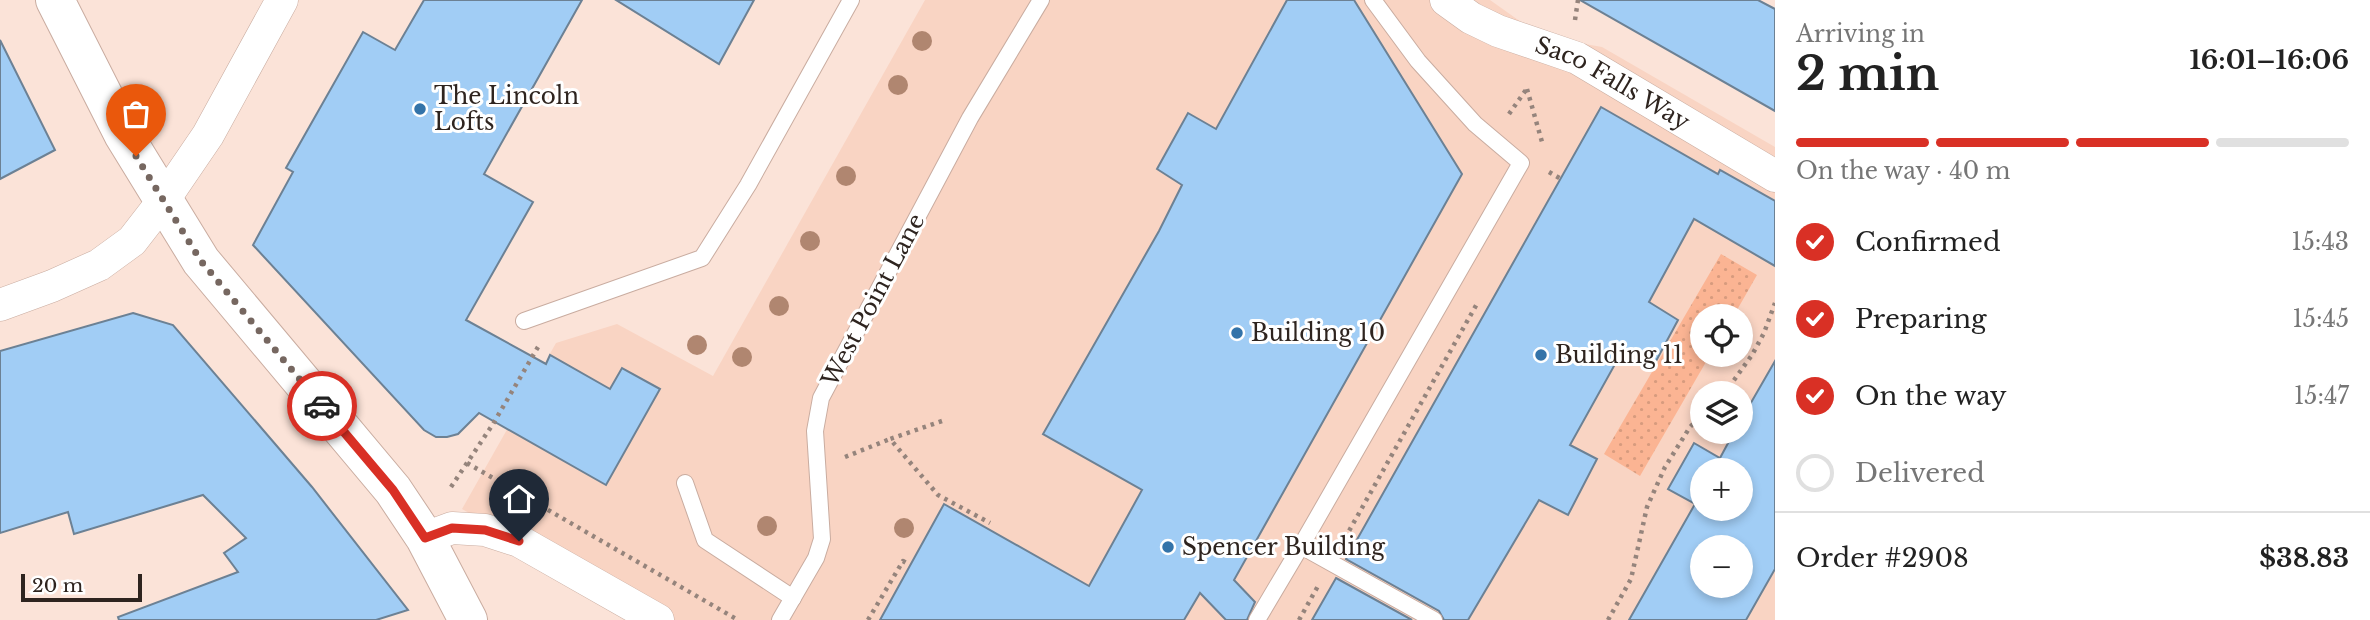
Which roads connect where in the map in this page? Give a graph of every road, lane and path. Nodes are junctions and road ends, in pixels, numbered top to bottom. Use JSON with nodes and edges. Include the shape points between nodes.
{"nodes":[{"id":1,"x":55,"y":0,"type":"edge"},
{"id":2,"x":282,"y":0,"type":"edge"},
{"id":3,"x":851,"y":0,"type":"edge"},
{"id":4,"x":1041,"y":0,"type":"edge"},
{"id":5,"x":1373,"y":0,"type":"edge"},
{"id":6,"x":1446,"y":0,"type":"edge"},
{"id":7,"x":1578,"y":0,"type":"edge"},
{"id":8,"x":1576,"y":19,"type":"dead end"},
{"id":9,"x":1775,"y":176,"type":"edge"},
{"id":10,"x":163,"y":201,"type":"junction"},
{"id":11,"x":1775,"y":303,"type":"edge"},
{"id":12,"x":0,"y":304,"type":"edge"},
{"id":13,"x":524,"y":321,"type":"dead end"},
{"id":14,"x":522,"y":373,"type":"dead end"},
{"id":15,"x":1733,"y":381,"type":"edge"},
{"id":16,"x":942,"y":421,"type":"dead end"},
{"id":17,"x":1690,"y":427,"type":"edge"},
{"id":18,"x":890,"y":439,"type":"junction"},
{"id":19,"x":849,"y":455,"type":"dead end"},
{"id":20,"x":467,"y":463,"type":"junction"},
{"id":21,"x":685,"y":484,"type":"dead end"},
{"id":22,"x":451,"y":487,"type":"dead end"},
{"id":23,"x":990,"y":523,"type":"dead end"},
{"id":24,"x":425,"y":538,"type":"junction"},
{"id":25,"x":1301,"y":546,"type":"junction"},
{"id":26,"x":910,"y":565,"type":"dead end"},
{"id":27,"x":793,"y":598,"type":"junction"},
{"id":28,"x":468,"y":620,"type":"edge"},
{"id":29,"x":658,"y":620,"type":"edge"},
{"id":30,"x":738,"y":620,"type":"edge"},
{"id":31,"x":780,"y":620,"type":"edge"},
{"id":32,"x":868,"y":620,"type":"edge"},
{"id":33,"x":1257,"y":620,"type":"edge"},
{"id":34,"x":1434,"y":620,"type":"edge"},
{"id":35,"x":1608,"y":620,"type":"edge"}],
"edges":[{"from":1,"to":10,"type":"main road","via":[[123,134]]},
{"from":2,"to":10,"type":"street","via":[[208,135]]},
{"from":3,"to":13,"type":"lane","via":[[702,258]]},
{"from":4,"to":27,"type":"lane","name":"West Point Lane","via":[[970,118],[821,398],[815,431],[822,539]]},
{"from":5,"to":25,"type":"lane","via":[[1418,61],[1475,124],[1521,163]]},
{"from":6,"to":9,"type":"street","name":"Saco Falls Way","via":[[1498,31],[1577,58]]},
{"from":7,"to":8,"type":"path"},
{"from":10,"to":12,"type":"street","via":[[132,241],[99,265]]},
{"from":10,"to":24,"type":"main road","via":[[201,261],[393,490]]},
{"from":11,"to":15,"type":"path","via":[[1752,355]]},
{"from":14,"to":20,"type":"path"},
{"from":16,"to":18,"type":"path"},
{"from":17,"to":35,"type":"path","via":[[1647,506],[1631,579]]},
{"from":18,"to":19,"type":"path"},
{"from":18,"to":23,"type":"path","via":[[939,495]]},
{"from":20,"to":22,"type":"path"},
{"from":20,"to":30,"type":"path"},
{"from":21,"to":27,"type":"lane","via":[[705,540]]},
{"from":24,"to":28,"type":"main road"},
{"from":24,"to":29,"type":"street","via":[[452,528],[485,530],[519,541]]},
{"from":25,"to":33,"type":"lane"},
{"from":25,"to":34,"type":"lane"},
{"from":26,"to":32,"type":"path","via":[[903,561]]},
{"from":27,"to":31,"type":"lane","name":"West Point Lane"}]}
